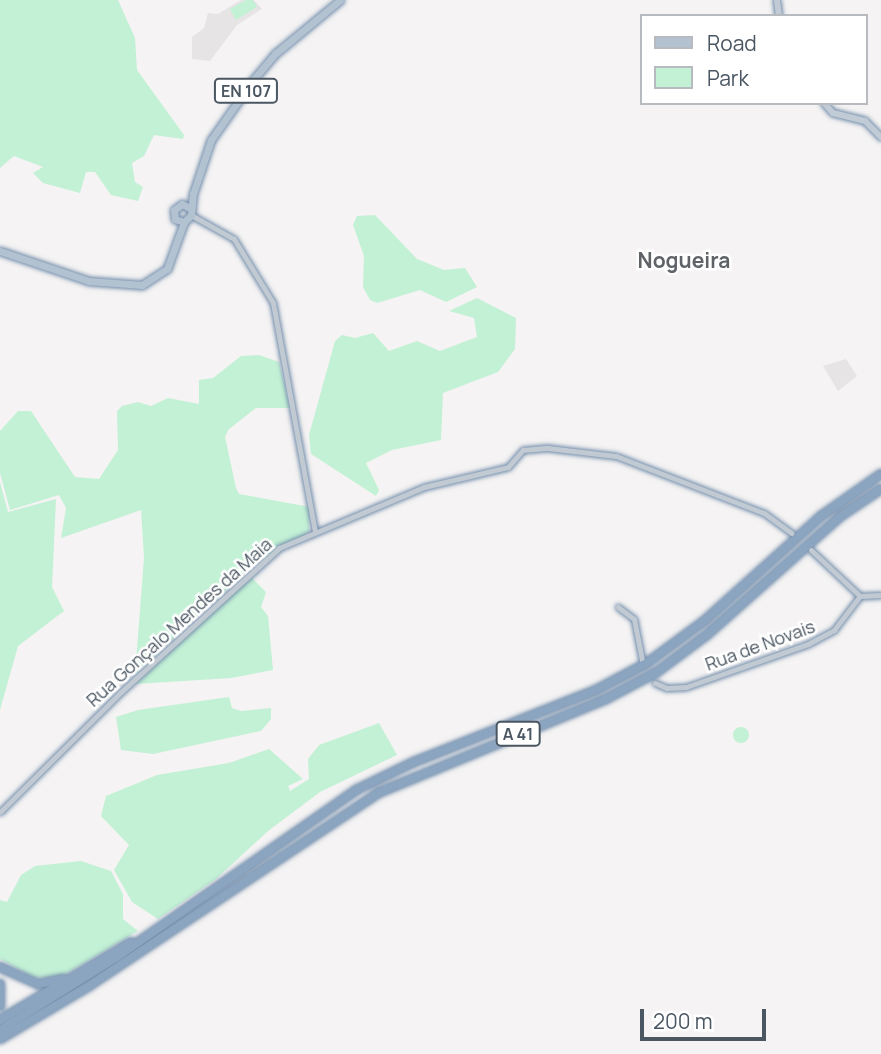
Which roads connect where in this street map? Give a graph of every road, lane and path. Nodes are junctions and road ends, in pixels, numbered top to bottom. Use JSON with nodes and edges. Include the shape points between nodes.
{"nodes":[{"id":1,"x":340,"y":0,"type":"edge"},
{"id":2,"x":826,"y":105,"type":"edge"},
{"id":3,"x":881,"y":137,"type":"edge"},
{"id":4,"x":191,"y":212,"type":"junction"},
{"id":5,"x":184,"y":222,"type":"junction"},
{"id":6,"x":0,"y":251,"type":"edge"},
{"id":7,"x":881,"y":474,"type":"edge"},
{"id":8,"x":881,"y":489,"type":"edge"},
{"id":9,"x":316,"y":532,"type":"junction"},
{"id":10,"x":792,"y":533,"type":"dead end"},
{"id":11,"x":811,"y":550,"type":"dead end"},
{"id":12,"x":881,"y":595,"type":"edge"},
{"id":13,"x":860,"y":596,"type":"junction"},
{"id":14,"x":618,"y":607,"type":"dead end"},
{"id":15,"x":642,"y":660,"type":"dead end"},
{"id":16,"x":654,"y":683,"type":"dead end"},
{"id":17,"x":0,"y":812,"type":"edge"},
{"id":18,"x":165,"y":925,"type":"junction"},
{"id":19,"x":0,"y":967,"type":"edge"},
{"id":20,"x":80,"y":972,"type":"junction"},
{"id":21,"x":0,"y":984,"type":"edge"},
{"id":22,"x":0,"y":1006,"type":"edge"},
{"id":23,"x":0,"y":1020,"type":"edge"},
{"id":24,"x":21,"y":1027,"type":"junction"},
{"id":25,"x":0,"y":1030,"type":"edge"},
{"id":26,"x":0,"y":1040,"type":"edge"},
{"id":27,"x":0,"y":1045,"type":"edge"}],
"edges":[{"from":1,"to":4,"type":"main road","number":"EN 107","via":[[276,53],[253,80],[211,140]]},
{"from":2,"to":3,"type":"main road","via":[[833,113],[865,121]]},
{"from":4,"to":5,"type":"main road","number":"EN 107"},
{"from":4,"to":5,"type":"main road","number":"EN 107","via":[[182,204],[174,210],[175,219]]},
{"from":4,"to":9,"type":"street","via":[[234,239],[274,303]]},
{"from":5,"to":6,"type":"main road","number":"EN 107","via":[[167,269],[142,285],[89,281]]},
{"from":7,"to":18,"type":"highway","number":"A 41","via":[[827,511],[704,621],[648,663],[374,780]]},
{"from":8,"to":24,"type":"highway","number":"A 41","via":[[828,527],[708,634],[657,672],[606,699],[419,773],[363,801]]},
{"from":9,"to":10,"type":"street","name":"Rua Gonçalo Mendes da Maia","via":[[424,487],[499,470],[518,453],[548,448],[616,456],[764,513]]},
{"from":9,"to":17,"type":"street","name":"Rua Gonçalo Mendes da Maia","via":[[279,548],[242,580]]},
{"from":11,"to":13,"type":"street"},
{"from":12,"to":13,"type":"street"},
{"from":13,"to":16,"type":"street","name":"Rua de Novais","via":[[834,630],[808,644],[686,687]]},
{"from":14,"to":15,"type":"street","via":[[634,619]]},
{"from":18,"to":20,"type":"highway"},
{"from":18,"to":25,"type":"highway","number":"A 41"},
{"from":19,"to":20,"type":"highway","via":[[23,981],[51,983]]},
{"from":20,"to":23,"type":"highway"},
{"from":21,"to":22,"type":"highway"},
{"from":24,"to":26,"type":"highway","number":"A 41"},
{"from":24,"to":27,"type":"highway"}]}
